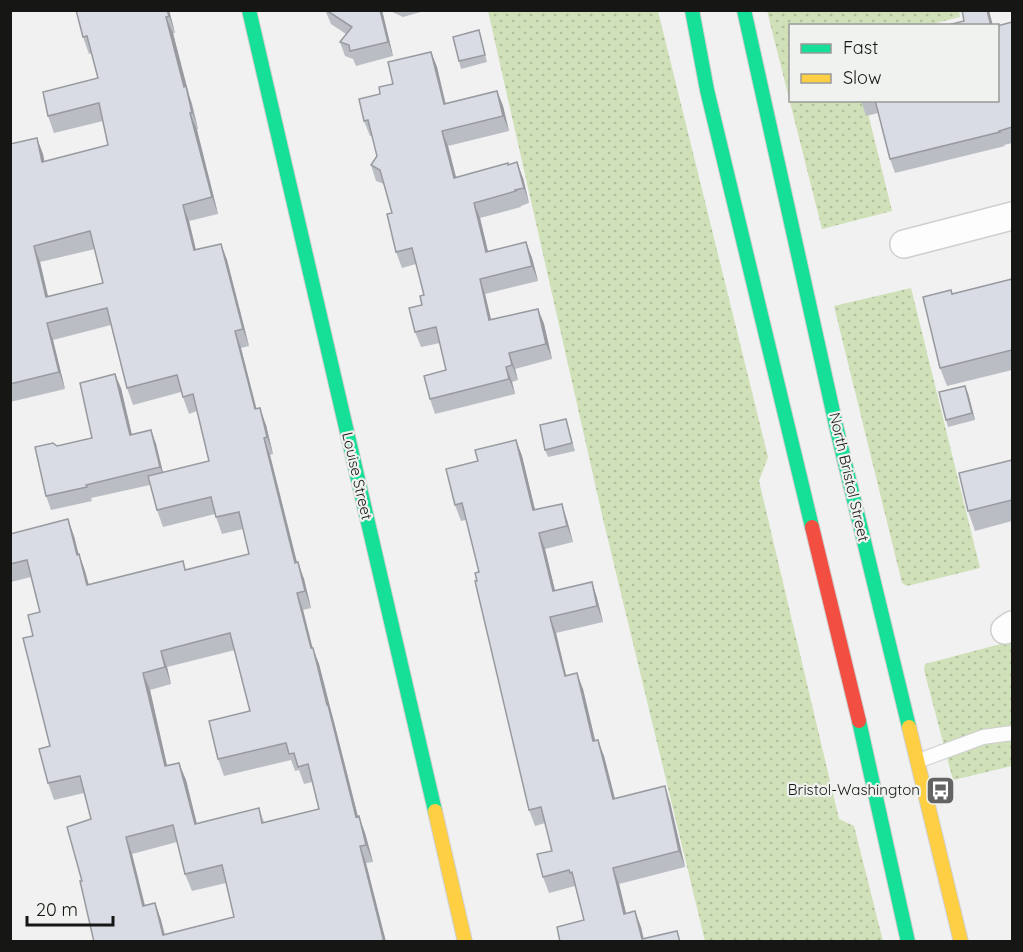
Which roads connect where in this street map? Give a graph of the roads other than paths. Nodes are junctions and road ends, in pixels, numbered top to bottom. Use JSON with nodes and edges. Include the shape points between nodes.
{"nodes":[{"id":1,"x":249,"y":10,"type":"edge"},
{"id":2,"x":692,"y":10,"type":"edge"},
{"id":3,"x":744,"y":10,"type":"edge"},
{"id":4,"x":1012,"y":216,"type":"edge"},
{"id":5,"x":904,"y":244,"type":"dead end"},
{"id":6,"x":1012,"y":733,"type":"edge"},
{"id":7,"x":918,"y":761,"type":"junction"},
{"id":8,"x":465,"y":942,"type":"edge"},
{"id":9,"x":908,"y":942,"type":"edge"},
{"id":10,"x":961,"y":942,"type":"edge"}],
"edges":[{"from":1,"to":8,"type":"main road","name":"Louise Street"},
{"from":2,"to":9,"type":"main road","via":[[707,90],[867,753]]},
{"from":3,"to":7,"type":"main road","name":"North Bristol Street","via":[[837,430]]},
{"from":4,"to":5,"type":"street"},
{"from":6,"to":7,"type":"lane","via":[[983,737]]},
{"from":7,"to":10,"type":"main road","name":"North Bristol Street"}]}
